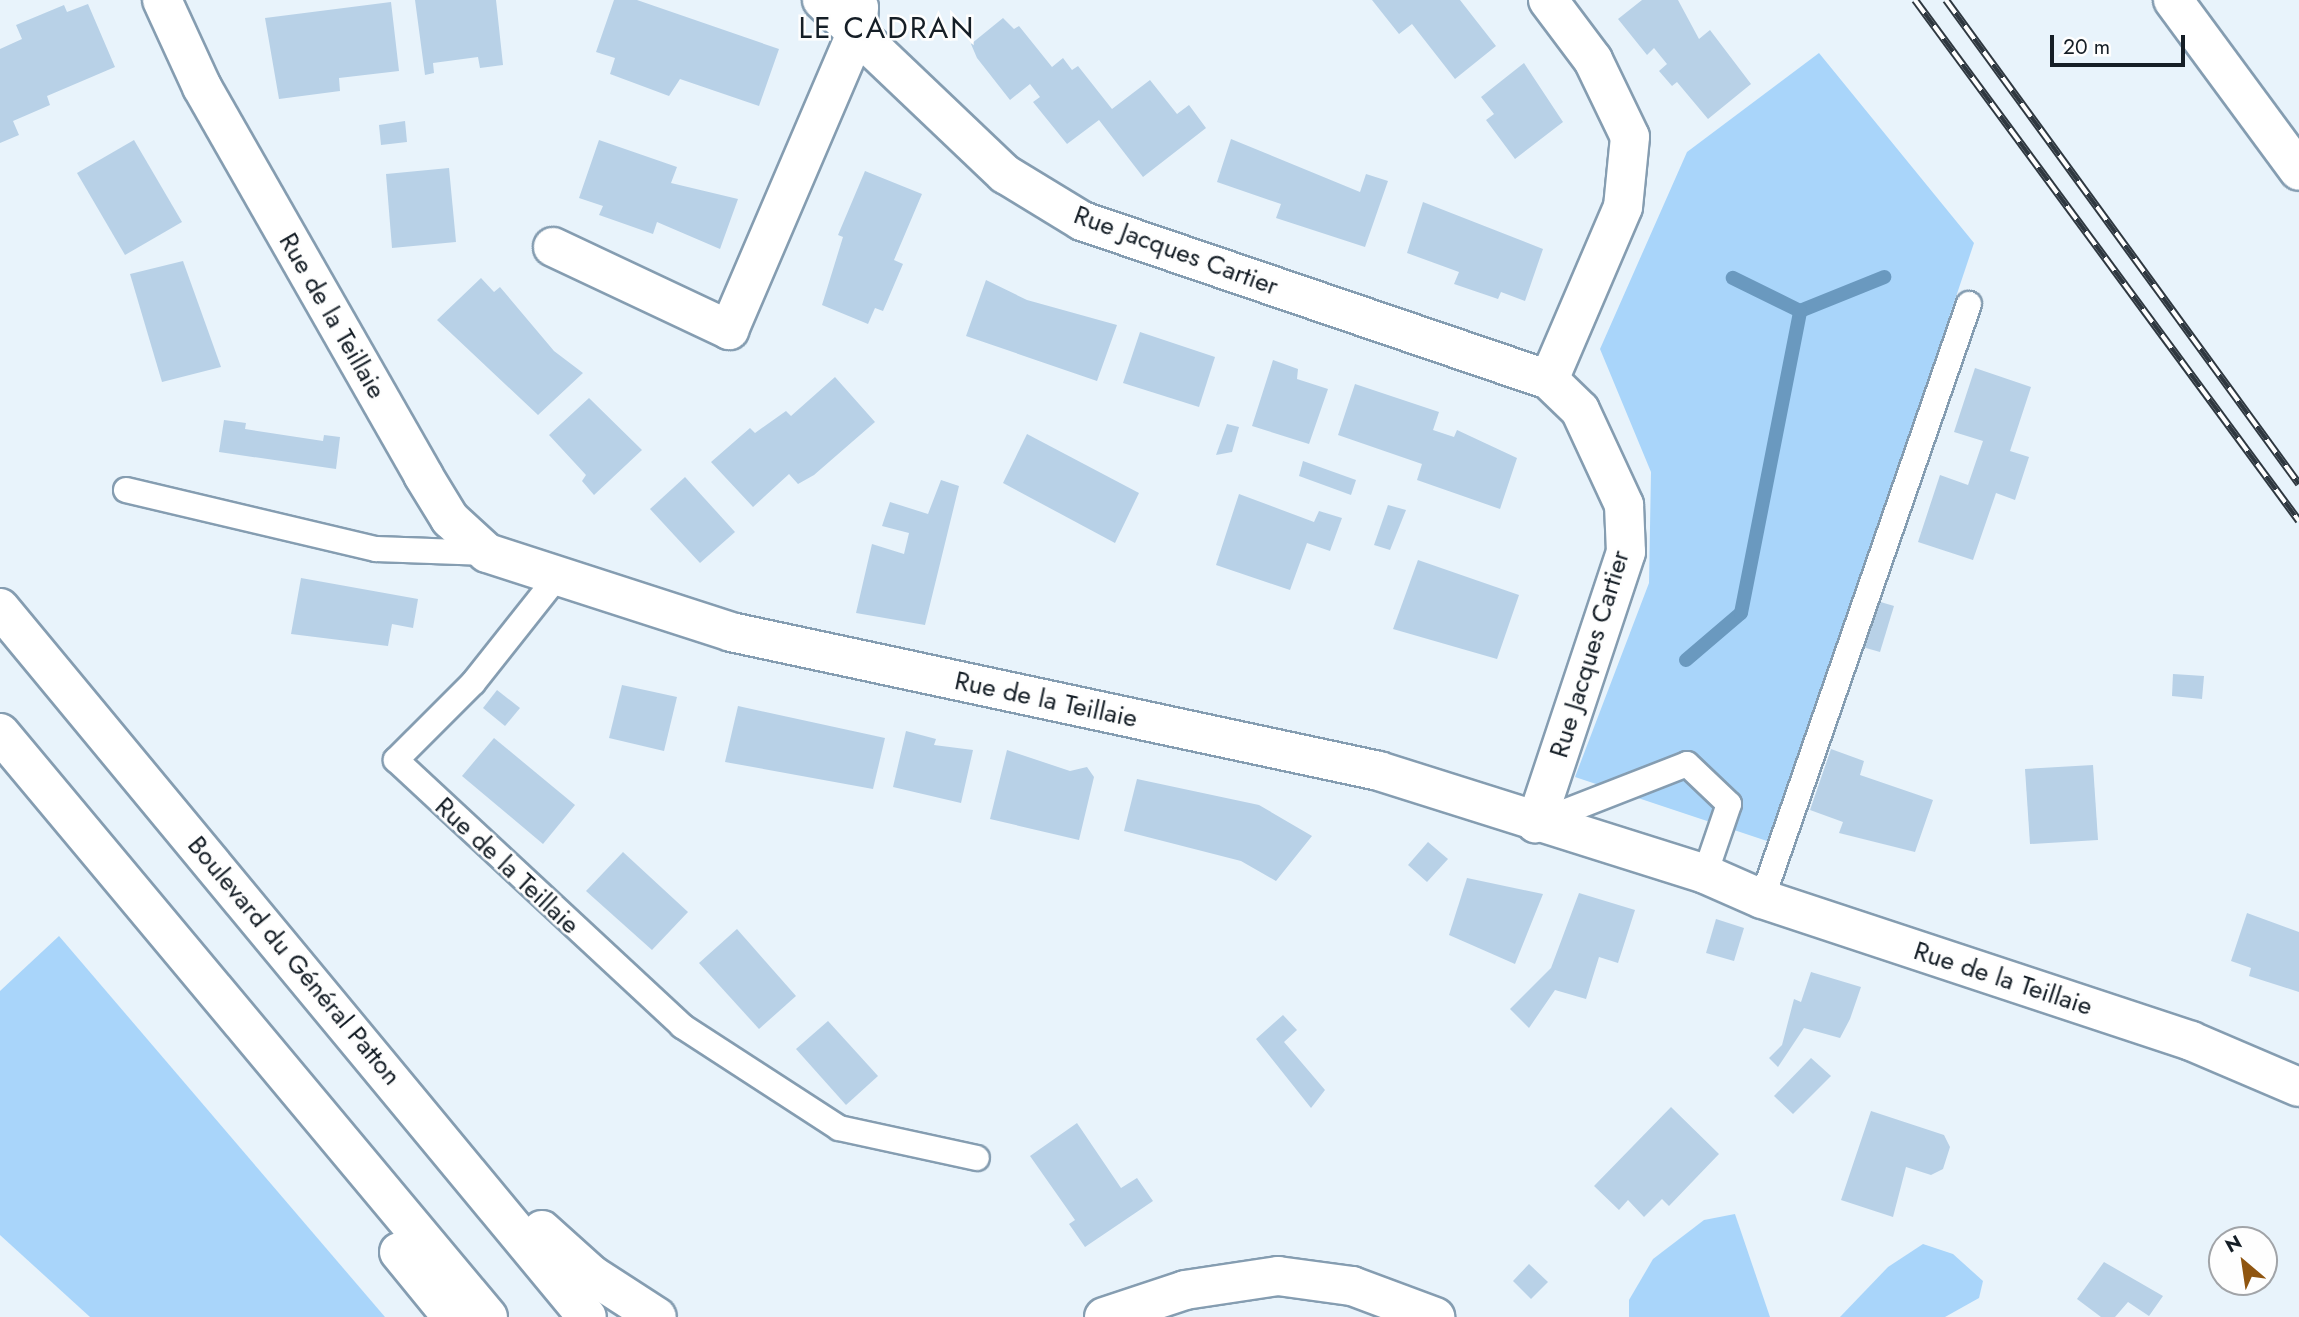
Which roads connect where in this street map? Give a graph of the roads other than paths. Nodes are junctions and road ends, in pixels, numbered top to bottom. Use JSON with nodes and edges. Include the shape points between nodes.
{"nodes":[{"id":1,"x":162,"y":0,"type":"edge"},
{"id":2,"x":822,"y":0,"type":"edge"},
{"id":3,"x":1548,"y":0,"type":"edge"},
{"id":4,"x":2173,"y":0,"type":"edge"},
{"id":5,"x":859,"y":15,"type":"edge"},
{"id":6,"x":2299,"y":171,"type":"edge"},
{"id":7,"x":553,"y":247,"type":"dead end"},
{"id":8,"x":1969,"y":304,"type":"dead end"},
{"id":9,"x":1549,"y":380,"type":"junction"},
{"id":10,"x":127,"y":490,"type":"dead end"},
{"id":11,"x":487,"y":553,"type":"junction"},
{"id":12,"x":557,"y":576,"type":"junction"},
{"id":13,"x":0,"y":608,"type":"edge"},
{"id":14,"x":0,"y":733,"type":"edge"},
{"id":15,"x":1536,"y":823,"type":"junction"},
{"id":16,"x":103,"y":853,"type":"junction"},
{"id":17,"x":1705,"y":874,"type":"junction"},
{"id":18,"x":1762,"y":899,"type":"junction"},
{"id":19,"x":2299,"y":1087,"type":"edge"},
{"id":20,"x":444,"y":1142,"type":"junction"},
{"id":21,"x":976,"y":1158,"type":"dead end"},
{"id":22,"x":452,"y":1317,"type":"edge"},
{"id":23,"x":488,"y":1317,"type":"edge"},
{"id":24,"x":587,"y":1317,"type":"edge"},
{"id":25,"x":657,"y":1317,"type":"edge"},
{"id":26,"x":1104,"y":1317,"type":"edge"},
{"id":27,"x":1435,"y":1317,"type":"edge"}],
"edges":[{"from":1,"to":11,"type":"main road","name":"Rue de la Teillaie","via":[[202,87],[423,474],[450,519]]},
{"from":2,"to":5,"type":"main road","name":"Rue Jacques Cartier"},
{"from":3,"to":9,"type":"main road","via":[[1593,60],[1630,137],[1623,207]]},
{"from":4,"to":6,"type":"main road"},
{"from":5,"to":7,"type":"main road","via":[[729,330]]},
{"from":5,"to":9,"type":"main road","name":"Rue Jacques Cartier","via":[[1006,174],[1082,221]]},
{"from":8,"to":18,"type":"lane"},
{"from":9,"to":15,"type":"main road","name":"Rue Jacques Cartier","via":[[1580,410],[1606,456],[1623,505],[1626,552]]},
{"from":10,"to":11,"type":"lane","via":[[376,549]]},
{"from":11,"to":12,"type":"main road","name":"Rue de la Teillaie"},
{"from":12,"to":15,"type":"main road","name":"Rue de la Teillaie","via":[[731,632],[1379,771]]},
{"from":12,"to":21,"type":"lane","name":"Rue de la Teillaie","via":[[473,682],[396,760],[682,1026],[839,1128]]},
{"from":13,"to":20,"type":"main road","name":"Boulevard du Général Patton"},
{"from":14,"to":16,"type":"main road"},
{"from":15,"to":17,"type":"main road","name":"Rue de la Teillaie"},
{"from":15,"to":17,"type":"lane","via":[[1687,765],[1729,804]]},
{"from":16,"to":22,"type":"main road","via":[[151,947]]},
{"from":16,"to":23,"type":"main road"},
{"from":17,"to":18,"type":"main road","name":"Rue de la Teillaie"},
{"from":18,"to":19,"type":"main road","name":"Rue de la Teillaie","via":[[2191,1041]]},
{"from":20,"to":24,"type":"main road","name":"Boulevard du Général Patton"},
{"from":20,"to":25,"type":"main road","via":[[592,1275]]},
{"from":26,"to":27,"type":"main road","via":[[1185,1290],[1278,1276],[1352,1286]]}]}
